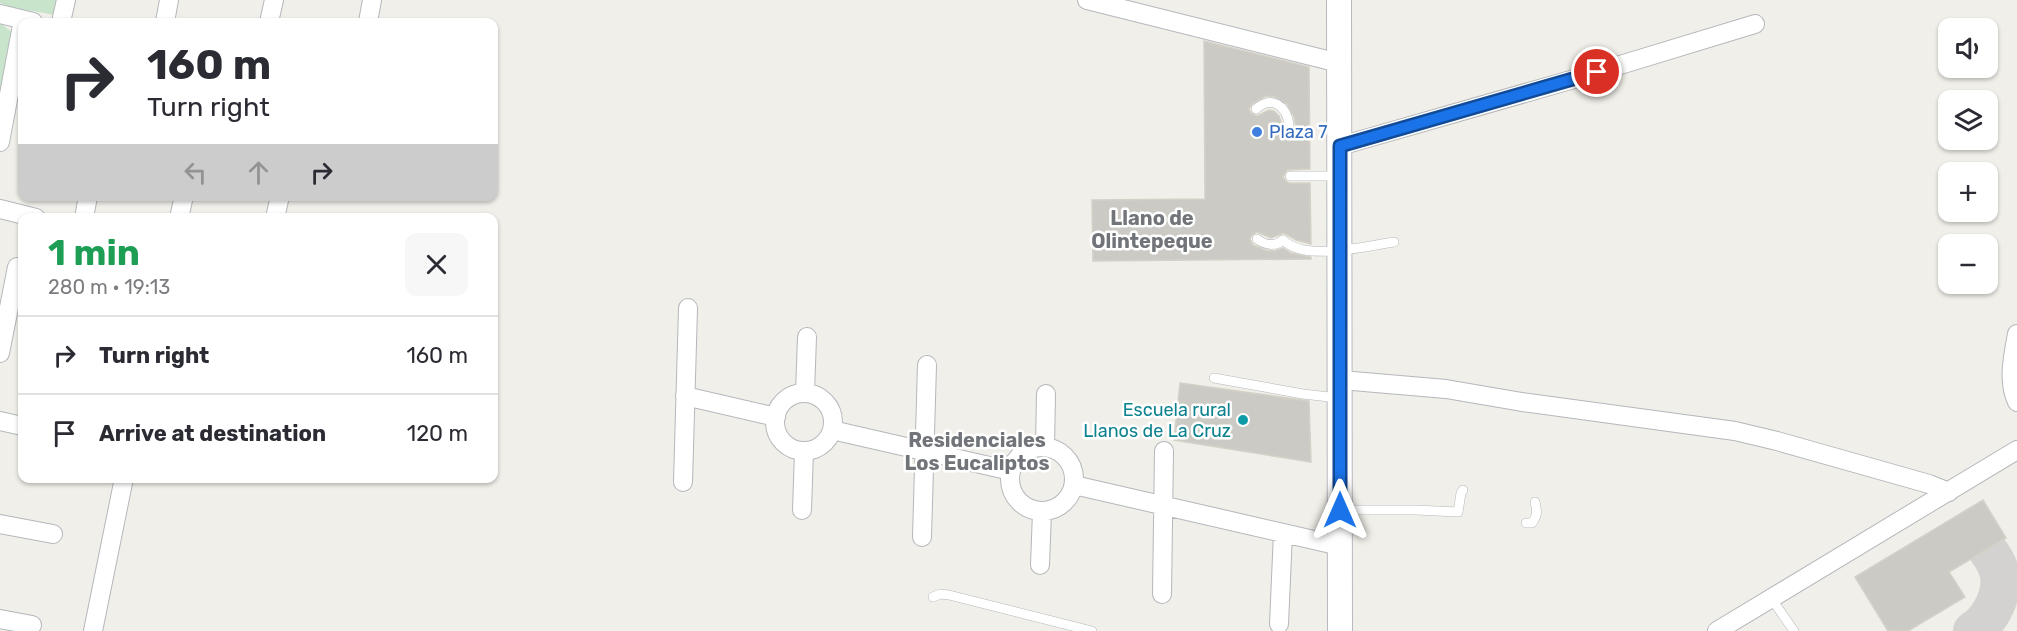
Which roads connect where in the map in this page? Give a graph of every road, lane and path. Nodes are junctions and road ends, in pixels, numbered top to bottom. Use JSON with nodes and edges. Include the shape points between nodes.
{"nodes":[{"id":1,"x":66,"y":0,"type":"edge"},
{"id":2,"x":169,"y":0,"type":"edge"},
{"id":3,"x":274,"y":0,"type":"edge"},
{"id":4,"x":372,"y":0,"type":"edge"},
{"id":5,"x":1087,"y":0,"type":"edge"},
{"id":6,"x":1339,"y":0,"type":"edge"},
{"id":7,"x":0,"y":14,"type":"edge"},
{"id":8,"x":18,"y":18,"type":"edge"},
{"id":9,"x":62,"y":18,"type":"edge"},
{"id":10,"x":166,"y":18,"type":"edge"},
{"id":11,"x":270,"y":18,"type":"edge"},
{"id":12,"x":369,"y":18,"type":"edge"},
{"id":13,"x":1755,"y":24,"type":"dead end"},
{"id":14,"x":1340,"y":63,"type":"junction"},
{"id":15,"x":17,"y":80,"type":"edge"},
{"id":16,"x":1256,"y":109,"type":"dead end"},
{"id":17,"x":1289,"y":125,"type":"dead end"},
{"id":18,"x":0,"y":142,"type":"edge"},
{"id":19,"x":1340,"y":146,"type":"junction"},
{"id":20,"x":1290,"y":176,"type":"dead end"},
{"id":21,"x":1339,"y":176,"type":"junction"},
{"id":22,"x":0,"y":209,"type":"edge"},
{"id":23,"x":18,"y":214,"type":"edge"},
{"id":24,"x":1257,"y":238,"type":"dead end"},
{"id":25,"x":1394,"y":242,"type":"dead end"},
{"id":26,"x":1340,"y":250,"type":"junction"},
{"id":27,"x":17,"y":267,"type":"dead end"},
{"id":28,"x":688,"y":308,"type":"dead end"},
{"id":29,"x":2017,"y":334,"type":"edge"},
{"id":30,"x":807,"y":337,"type":"dead end"},
{"id":31,"x":0,"y":353,"type":"edge"},
{"id":32,"x":927,"y":365,"type":"dead end"},
{"id":33,"x":1214,"y":378,"type":"dead end"},
{"id":34,"x":1341,"y":389,"type":"junction"},
{"id":35,"x":806,"y":393,"type":"junction"},
{"id":36,"x":1046,"y":394,"type":"dead end"},
{"id":37,"x":685,"y":396,"type":"junction"},
{"id":38,"x":2017,"y":402,"type":"edge"},
{"id":39,"x":776,"y":417,"type":"junction"},
{"id":40,"x":0,"y":421,"type":"edge"},
{"id":41,"x":18,"y":425,"type":"edge"},
{"id":42,"x":832,"y":430,"type":"junction"},
{"id":43,"x":1044,"y":447,"type":"junction"},
{"id":44,"x":2017,"y":450,"type":"edge"},
{"id":45,"x":804,"y":451,"type":"junction"},
{"id":46,"x":925,"y":451,"type":"junction"},
{"id":47,"x":1164,"y":451,"type":"dead end"},
{"id":48,"x":1011,"y":471,"type":"junction"},
{"id":49,"x":682,"y":482,"type":"dead end"},
{"id":50,"x":123,"y":483,"type":"edge"},
{"id":51,"x":1074,"y":485,"type":"junction"},
{"id":52,"x":1463,"y":490,"type":"dead end"},
{"id":53,"x":1949,"y":492,"type":"junction"},
{"id":54,"x":1535,"y":502,"type":"dead end"},
{"id":55,"x":1163,"y":506,"type":"junction"},
{"id":56,"x":802,"y":510,"type":"dead end"},
{"id":57,"x":1340,"y":510,"type":"junction"},
{"id":58,"x":1042,"y":512,"type":"junction"},
{"id":59,"x":1526,"y":523,"type":"dead end"},
{"id":60,"x":0,"y":524,"type":"edge"},
{"id":61,"x":1283,"y":533,"type":"junction"},
{"id":62,"x":53,"y":534,"type":"dead end"},
{"id":63,"x":922,"y":537,"type":"dead end"},
{"id":64,"x":1340,"y":546,"type":"junction"},
{"id":65,"x":1040,"y":566,"type":"dead end"},
{"id":66,"x":1162,"y":594,"type":"dead end"},
{"id":67,"x":933,"y":597,"type":"dead end"},
{"id":68,"x":1771,"y":598,"type":"junction"},
{"id":69,"x":0,"y":619,"type":"edge"},
{"id":70,"x":1279,"y":624,"type":"dead end"},
{"id":71,"x":32,"y":625,"type":"dead end"},
{"id":72,"x":93,"y":631,"type":"edge"},
{"id":73,"x":1092,"y":631,"type":"edge"},
{"id":74,"x":1340,"y":631,"type":"edge"},
{"id":75,"x":1717,"y":631,"type":"edge"},
{"id":76,"x":1794,"y":631,"type":"edge"}],
"edges":[{"from":1,"to":9,"type":"street"},
{"from":2,"to":10,"type":"street"},
{"from":3,"to":11,"type":"street"},
{"from":4,"to":12,"type":"street"},
{"from":5,"to":14,"type":"street"},
{"from":6,"to":14,"type":"main road"},
{"from":7,"to":8,"type":"street"},
{"from":13,"to":19,"type":"street"},
{"from":14,"to":19,"type":"main road"},
{"from":15,"to":18,"type":"street"},
{"from":16,"to":17,"type":"lane","via":[[1266,104],[1278,105],[1287,112]]},
{"from":19,"to":21,"type":"main road"},
{"from":20,"to":21,"type":"lane"},
{"from":21,"to":26,"type":"main road"},
{"from":22,"to":23,"type":"street"},
{"from":24,"to":26,"type":"lane","via":[[1268,244],[1283,240],[1298,250]]},
{"from":25,"to":26,"type":"lane"},
{"from":26,"to":34,"type":"main road"},
{"from":27,"to":31,"type":"street"},
{"from":28,"to":37,"type":"street"},
{"from":29,"to":38,"type":"street","via":[[2012,363],[2012,392]]},
{"from":30,"to":35,"type":"street"},
{"from":32,"to":46,"type":"street"},
{"from":33,"to":34,"type":"lane","via":[[1303,394]]},
{"from":34,"to":53,"type":"street","via":[[1446,389],[1735,431],[1918,480]]},
{"from":34,"to":57,"type":"main road"},
{"from":35,"to":39,"type":"street","via":[[784,402]]},
{"from":35,"to":42,"type":"street","via":[[828,406]]},
{"from":36,"to":43,"type":"street"},
{"from":37,"to":39,"type":"street"},
{"from":37,"to":49,"type":"street"},
{"from":39,"to":45,"type":"street","via":[[777,433],[782,440]]},
{"from":40,"to":41,"type":"street"},
{"from":42,"to":45,"type":"street","via":[[822,445]]},
{"from":42,"to":46,"type":"street"},
{"from":43,"to":48,"type":"street","via":[[1019,456]]},
{"from":43,"to":51,"type":"street","via":[[1064,456],[1071,465]]},
{"from":44,"to":53,"type":"street"},
{"from":45,"to":56,"type":"street"},
{"from":46,"to":48,"type":"street"},
{"from":46,"to":63,"type":"street"},
{"from":47,"to":55,"type":"street"},
{"from":48,"to":58,"type":"street","via":[[1012,492],[1017,500]]},
{"from":50,"to":72,"type":"street"},
{"from":51,"to":55,"type":"street"},
{"from":51,"to":58,"type":"street","via":[[1062,505]]},
{"from":52,"to":57,"type":"lane","via":[[1458,512]]},
{"from":53,"to":68,"type":"street"},
{"from":54,"to":59,"type":"lane","via":[[1536,518]]},
{"from":55,"to":61,"type":"street"},
{"from":55,"to":66,"type":"street"},
{"from":57,"to":64,"type":"main road"},
{"from":58,"to":65,"type":"street"},
{"from":60,"to":62,"type":"street"},
{"from":61,"to":64,"type":"street"},
{"from":61,"to":70,"type":"street"},
{"from":64,"to":74,"type":"main road"},
{"from":67,"to":73,"type":"lane","via":[[948,595]]},
{"from":68,"to":75,"type":"street"},
{"from":68,"to":76,"type":"lane"},
{"from":69,"to":71,"type":"street"}]}
